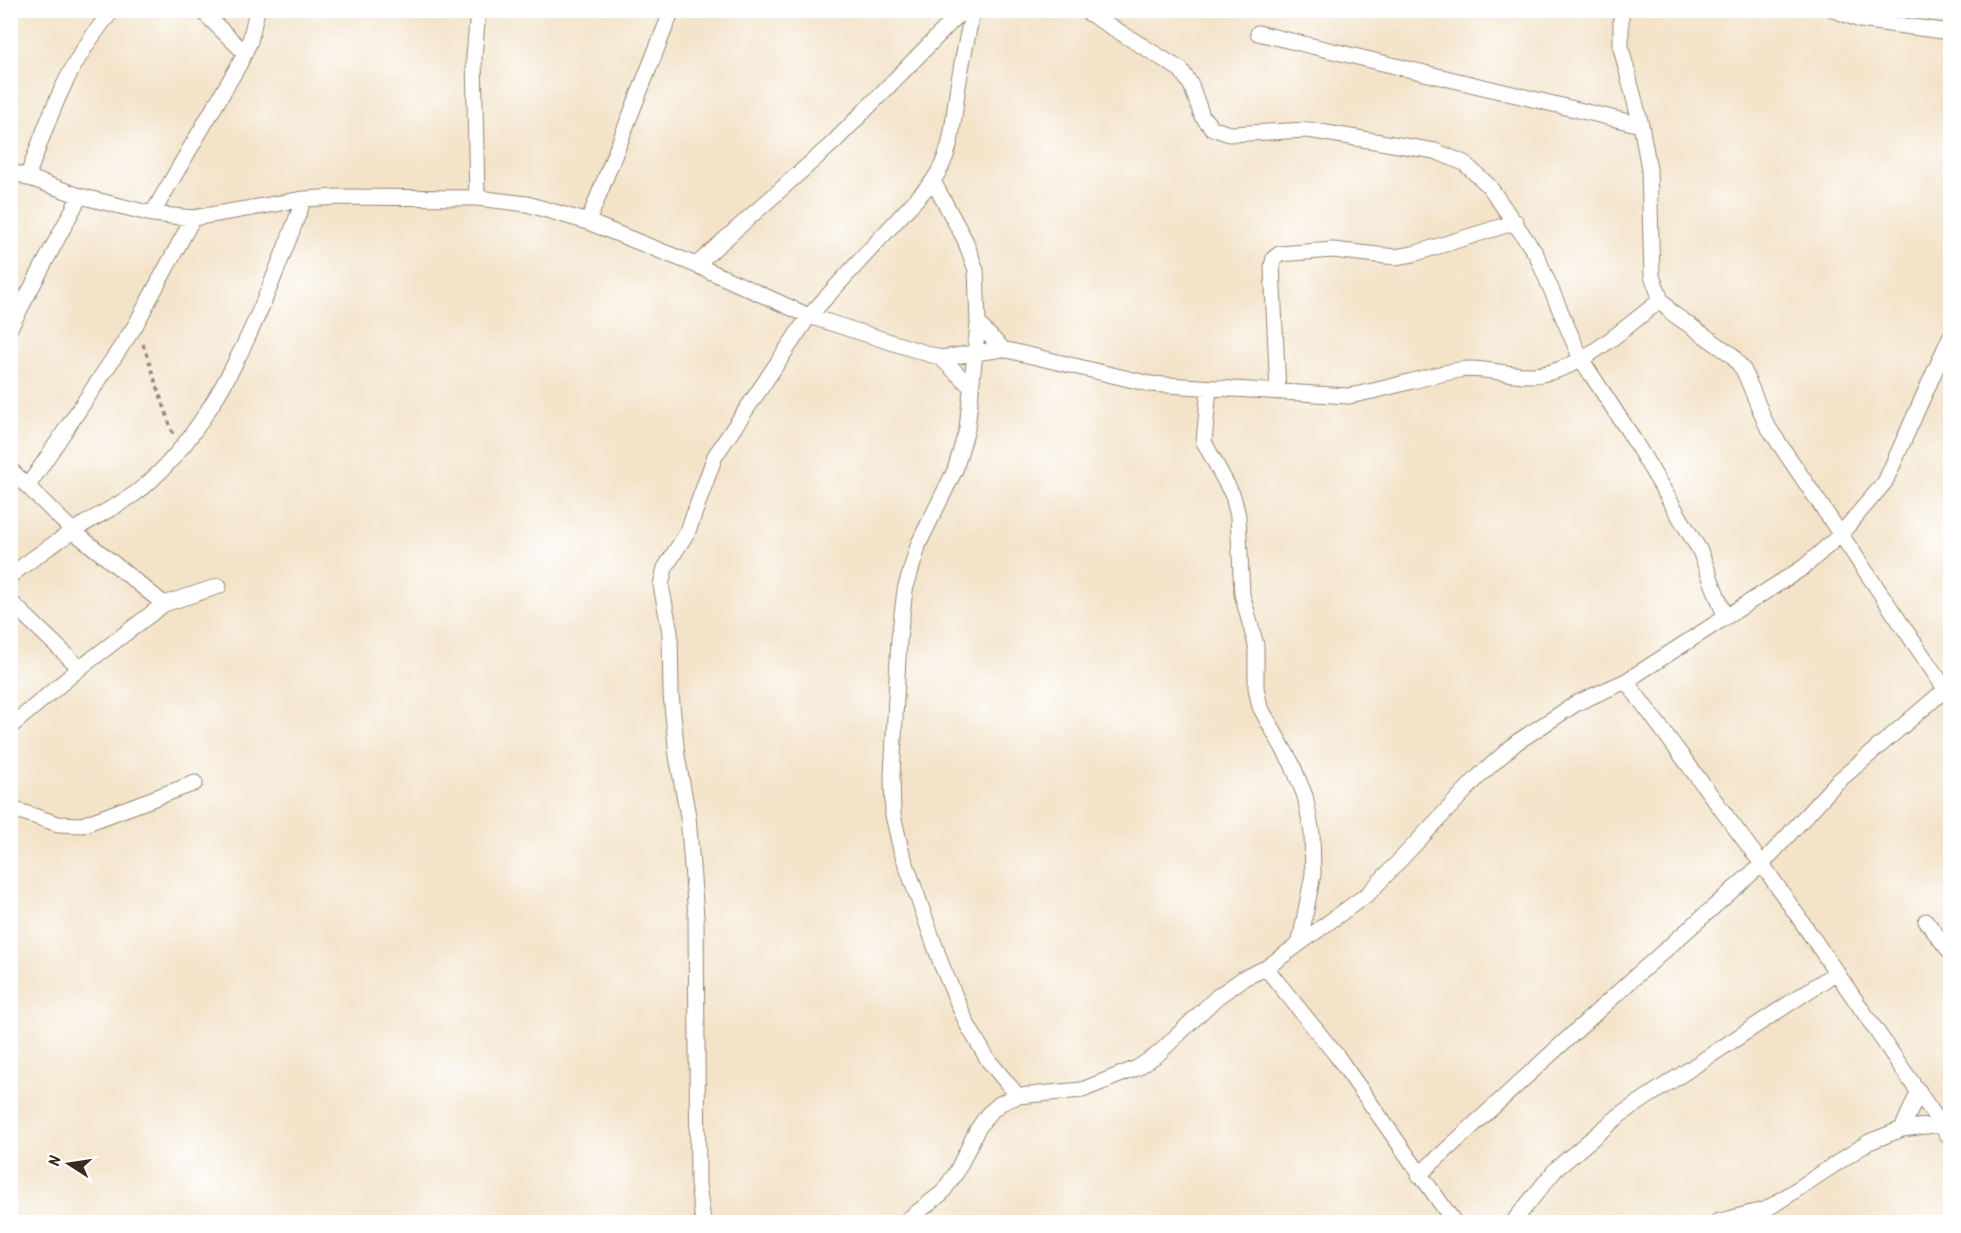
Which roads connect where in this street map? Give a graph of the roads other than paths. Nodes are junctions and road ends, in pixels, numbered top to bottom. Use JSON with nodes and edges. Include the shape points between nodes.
{"nodes":[{"id":1,"x":113,"y":10,"type":"edge"},
{"id":2,"x":201,"y":10,"type":"edge"},
{"id":3,"x":257,"y":10,"type":"edge"},
{"id":4,"x":478,"y":10,"type":"edge"},
{"id":5,"x":672,"y":10,"type":"edge"},
{"id":6,"x":963,"y":10,"type":"edge"},
{"id":7,"x":973,"y":10,"type":"edge"},
{"id":8,"x":1084,"y":10,"type":"edge"},
{"id":9,"x":1621,"y":10,"type":"edge"},
{"id":10,"x":1834,"y":10,"type":"edge"},
{"id":11,"x":1950,"y":32,"type":"edge"},
{"id":12,"x":1258,"y":33,"type":"dead end"},
{"id":13,"x":245,"y":52,"type":"junction"},
{"id":14,"x":1641,"y":124,"type":"junction"},
{"id":15,"x":10,"y":171,"type":"edge"},
{"id":16,"x":27,"y":178,"type":"junction"},
{"id":17,"x":933,"y":182,"type":"junction"},
{"id":18,"x":80,"y":196,"type":"junction"},
{"id":19,"x":477,"y":198,"type":"junction"},
{"id":20,"x":304,"y":199,"type":"junction"},
{"id":21,"x":152,"y":214,"type":"junction"},
{"id":22,"x":193,"y":218,"type":"junction"},
{"id":23,"x":588,"y":222,"type":"junction"},
{"id":24,"x":1516,"y":222,"type":"junction"},
{"id":25,"x":696,"y":265,"type":"junction"},
{"id":26,"x":1661,"y":300,"type":"junction"},
{"id":27,"x":809,"y":316,"type":"junction"},
{"id":28,"x":978,"y":324,"type":"junction"},
{"id":29,"x":10,"y":328,"type":"edge"},
{"id":30,"x":1950,"y":337,"type":"edge"},
{"id":31,"x":1003,"y":349,"type":"junction"},
{"id":32,"x":975,"y":355,"type":"junction"},
{"id":33,"x":941,"y":358,"type":"junction"},
{"id":34,"x":1581,"y":359,"type":"junction"},
{"id":35,"x":970,"y":386,"type":"junction"},
{"id":36,"x":1209,"y":388,"type":"junction"},
{"id":37,"x":1278,"y":392,"type":"junction"},
{"id":38,"x":10,"y":469,"type":"edge"},
{"id":39,"x":28,"y":486,"type":"junction"},
{"id":40,"x":73,"y":531,"type":"junction"},
{"id":41,"x":1840,"y":535,"type":"junction"},
{"id":42,"x":10,"y":576,"type":"edge"},
{"id":43,"x":219,"y":586,"type":"dead end"},
{"id":44,"x":10,"y":601,"type":"edge"},
{"id":45,"x":164,"y":604,"type":"junction"},
{"id":46,"x":1725,"y":616,"type":"junction"},
{"id":47,"x":80,"y":668,"type":"junction"},
{"id":48,"x":1626,"y":681,"type":"junction"},
{"id":49,"x":1948,"y":692,"type":"edge"},
{"id":50,"x":10,"y":727,"type":"edge"},
{"id":51,"x":195,"y":783,"type":"dead end"},
{"id":52,"x":10,"y":808,"type":"edge"},
{"id":53,"x":1762,"y":864,"type":"junction"},
{"id":54,"x":1926,"y":921,"type":"dead end"},
{"id":55,"x":1300,"y":941,"type":"junction"},
{"id":56,"x":1950,"y":952,"type":"edge"},
{"id":57,"x":1266,"y":968,"type":"junction"},
{"id":58,"x":1837,"y":972,"type":"junction"},
{"id":59,"x":1919,"y":1091,"type":"junction"},
{"id":60,"x":1018,"y":1096,"type":"junction"},
{"id":61,"x":1946,"y":1121,"type":"edge"},
{"id":62,"x":1902,"y":1129,"type":"junction"},
{"id":63,"x":1950,"y":1138,"type":"edge"},
{"id":64,"x":1419,"y":1175,"type":"junction"},
{"id":65,"x":703,"y":1222,"type":"edge"},
{"id":66,"x":905,"y":1222,"type":"edge"},
{"id":67,"x":1454,"y":1222,"type":"edge"},
{"id":68,"x":1513,"y":1222,"type":"edge"},
{"id":69,"x":1717,"y":1222,"type":"edge"}],
"edges":[{"from":1,"to":16,"type":"street","via":[[90,37],[59,90]]},
{"from":2,"to":13,"type":"street"},
{"from":3,"to":13,"type":"street"},
{"from":4,"to":19,"type":"street","via":[[474,57]]},
{"from":5,"to":23,"type":"street"},
{"from":6,"to":25,"type":"street","via":[[834,142]]},
{"from":7,"to":17,"type":"street","via":[[951,143]]},
{"from":8,"to":24,"type":"street","via":[[1181,70],[1191,85],[1202,117],[1212,128],[1229,134],[1308,130],[1435,151],[1464,163],[1489,186]]},
{"from":9,"to":14,"type":"street","via":[[1621,48]]},
{"from":10,"to":11,"type":"street","via":[[1860,20]]},
{"from":12,"to":14,"type":"street"},
{"from":13,"to":21,"type":"street"},
{"from":14,"to":26,"type":"street","via":[[1649,169],[1652,276]]},
{"from":15,"to":16,"type":"street"},
{"from":16,"to":18,"type":"street"},
{"from":17,"to":27,"type":"street"},
{"from":17,"to":28,"type":"street","via":[[965,240],[976,270]]},
{"from":18,"to":21,"type":"street"},
{"from":18,"to":29,"type":"street"},
{"from":19,"to":20,"type":"street"},
{"from":19,"to":23,"type":"street","via":[[527,204]]},
{"from":20,"to":22,"type":"street"},
{"from":20,"to":40,"type":"street","via":[[258,314],[224,381],[180,453],[136,493]]},
{"from":21,"to":22,"type":"street"},
{"from":22,"to":39,"type":"street","via":[[135,326]]},
{"from":23,"to":25,"type":"street"},
{"from":24,"to":34,"type":"street","via":[[1536,254]]},
{"from":24,"to":37,"type":"street","via":[[1395,257],[1334,250],[1279,254],[1272,266]]},
{"from":25,"to":27,"type":"street"},
{"from":26,"to":34,"type":"street"},
{"from":26,"to":41,"type":"street","via":[[1672,313],[1732,355],[1744,370],[1766,424]]},
{"from":27,"to":33,"type":"street"},
{"from":27,"to":65,"type":"street","via":[[715,456],[688,531],[665,568],[662,585],[670,632],[675,735],[688,816],[696,916],[698,1184]]},
{"from":28,"to":31,"type":"street"},
{"from":28,"to":32,"type":"street"},
{"from":30,"to":41,"type":"street","via":[[1885,482]]},
{"from":31,"to":32,"type":"street"},
{"from":31,"to":36,"type":"street","via":[[1150,384]]},
{"from":32,"to":33,"type":"street"},
{"from":32,"to":35,"type":"street"},
{"from":33,"to":35,"type":"street"},
{"from":34,"to":37,"type":"street","via":[[1532,375],[1462,370],[1348,396]]},
{"from":34,"to":46,"type":"street","via":[[1700,551]]},
{"from":35,"to":60,"type":"street","via":[[967,429],[955,470],[919,543],[905,590],[898,639],[893,815],[920,909],[967,1024],[988,1060]]},
{"from":36,"to":37,"type":"street"},
{"from":36,"to":55,"type":"street","via":[[1204,442],[1233,496],[1238,516],[1242,594],[1256,645],[1260,707],[1292,764],[1305,796],[1312,833],[1313,874]]},
{"from":38,"to":39,"type":"street"},
{"from":39,"to":40,"type":"street"},
{"from":40,"to":42,"type":"street"},
{"from":40,"to":45,"type":"street"},
{"from":41,"to":46,"type":"street","via":[[1804,567]]},
{"from":41,"to":49,"type":"street"},
{"from":43,"to":45,"type":"street"},
{"from":44,"to":47,"type":"street"},
{"from":45,"to":47,"type":"street"},
{"from":46,"to":48,"type":"street"},
{"from":47,"to":50,"type":"street"},
{"from":48,"to":53,"type":"street"},
{"from":48,"to":55,"type":"street","via":[[1577,704],[1516,742],[1369,893]]},
{"from":49,"to":53,"type":"street","via":[[1836,783]]},
{"from":51,"to":52,"type":"street","via":[[82,825],[58,824]]},
{"from":53,"to":58,"type":"street"},
{"from":53,"to":64,"type":"street"},
{"from":54,"to":56,"type":"street"},
{"from":55,"to":57,"type":"street"},
{"from":57,"to":60,"type":"street","via":[[1216,997],[1158,1054],[1137,1068],[1082,1090]]},
{"from":57,"to":64,"type":"street","via":[[1336,1056]]},
{"from":58,"to":59,"type":"street"},
{"from":58,"to":68,"type":"street","via":[[1620,1114],[1556,1169]]},
{"from":59,"to":61,"type":"street"},
{"from":59,"to":62,"type":"street"},
{"from":60,"to":66,"type":"street","via":[[988,1114],[942,1193]]},
{"from":61,"to":62,"type":"street"},
{"from":61,"to":63,"type":"street"},
{"from":62,"to":69,"type":"street","via":[[1869,1142],[1767,1209]]},
{"from":64,"to":67,"type":"street"}]}
